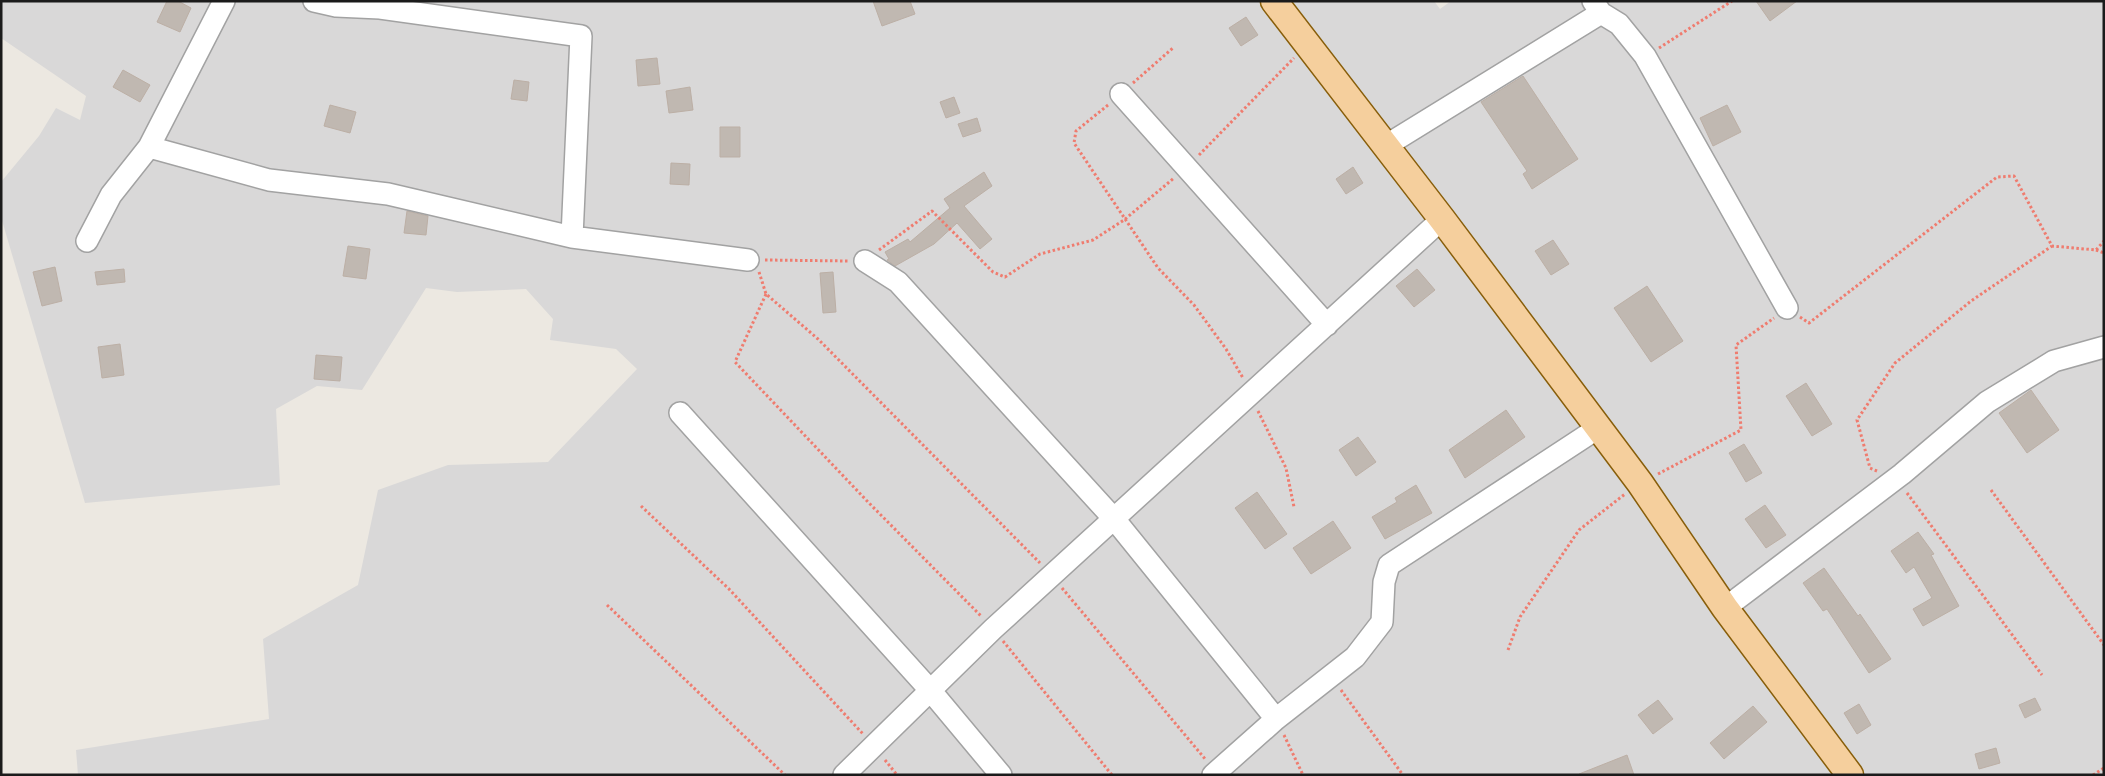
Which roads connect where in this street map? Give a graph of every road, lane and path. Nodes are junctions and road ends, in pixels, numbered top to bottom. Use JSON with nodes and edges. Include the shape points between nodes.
{"nodes":[{"id":1,"x":224,"y":1,"type":"edge"},
{"id":2,"x":314,"y":1,"type":"edge"},
{"id":3,"x":1274,"y":1,"type":"edge"},
{"id":4,"x":1732,"y":1,"type":"edge"},
{"id":5,"x":1597,"y":7,"type":"edge"},
{"id":6,"x":1307,"y":45,"type":"junction"},
{"id":7,"x":1174,"y":47,"type":"dead end"},
{"id":8,"x":1645,"y":56,"type":"junction"},
{"id":9,"x":1121,"y":94,"type":"junction"},
{"id":10,"x":1387,"y":145,"type":"junction"},
{"id":11,"x":149,"y":147,"type":"junction"},
{"id":12,"x":1186,"y":168,"type":"junction"},
{"id":13,"x":1442,"y":218,"type":"junction"},
{"id":14,"x":1124,"y":220,"type":"junction"},
{"id":15,"x":572,"y":238,"type":"junction"},
{"id":16,"x":87,"y":241,"type":"dead end"},
{"id":17,"x":2104,"y":241,"type":"edge"},
{"id":18,"x":2096,"y":250,"type":"junction"},
{"id":19,"x":2104,"y":253,"type":"edge"},
{"id":20,"x":752,"y":260,"type":"junction"},
{"id":21,"x":865,"y":261,"type":"junction"},
{"id":22,"x":766,"y":294,"type":"junction"},
{"id":23,"x":1787,"y":308,"type":"junction"},
{"id":24,"x":1327,"y":325,"type":"junction"},
{"id":25,"x":2104,"y":347,"type":"edge"},
{"id":26,"x":1252,"y":394,"type":"junction"},
{"id":27,"x":680,"y":413,"type":"dead end"},
{"id":28,"x":1598,"y":428,"type":"junction"},
{"id":29,"x":1640,"y":483,"type":"junction"},
{"id":30,"x":1990,"y":490,"type":"dead end"},
{"id":31,"x":641,"y":506,"type":"dead end"},
{"id":32,"x":1294,"y":507,"type":"dead end"},
{"id":33,"x":1115,"y":520,"type":"junction"},
{"id":34,"x":1053,"y":577,"type":"junction"},
{"id":35,"x":607,"y":605,"type":"dead end"},
{"id":36,"x":1725,"y":608,"type":"junction"},
{"id":37,"x":994,"y":630,"type":"junction"},
{"id":38,"x":2104,"y":645,"type":"edge"},
{"id":39,"x":1508,"y":650,"type":"dead end"},
{"id":40,"x":1331,"y":678,"type":"junction"},
{"id":41,"x":930,"y":690,"type":"junction"},
{"id":42,"x":1276,"y":719,"type":"junction"},
{"id":43,"x":874,"y":746,"type":"junction"},
{"id":44,"x":2104,"y":768,"type":"edge"},
{"id":45,"x":1214,"y":773,"type":"edge"},
{"id":46,"x":785,"y":775,"type":"edge"},
{"id":47,"x":844,"y":775,"type":"edge"},
{"id":48,"x":897,"y":775,"type":"edge"},
{"id":49,"x":1001,"y":775,"type":"edge"},
{"id":50,"x":1112,"y":775,"type":"edge"},
{"id":51,"x":1303,"y":775,"type":"edge"},
{"id":52,"x":1402,"y":775,"type":"edge"},
{"id":53,"x":1850,"y":775,"type":"edge"},
{"id":54,"x":2093,"y":775,"type":"edge"}],
"edges":[{"from":1,"to":11,"type":"street"},
{"from":2,"to":15,"type":"street","via":[[581,36]]},
{"from":3,"to":6,"type":"main road"},
{"from":4,"to":8,"type":"path"},
{"from":5,"to":8,"type":"street","via":[[1619,24]]},
{"from":5,"to":10,"type":"street"},
{"from":6,"to":10,"type":"main road"},
{"from":6,"to":12,"type":"path"},
{"from":7,"to":9,"type":"path"},
{"from":8,"to":23,"type":"street"},
{"from":9,"to":12,"type":"street"},
{"from":9,"to":14,"type":"path","via":[[1076,131],[1074,143]]},
{"from":10,"to":13,"type":"main road"},
{"from":11,"to":15,"type":"street","via":[[269,180],[388,194]]},
{"from":11,"to":16,"type":"street","via":[[111,195]]},
{"from":12,"to":14,"type":"path"},
{"from":12,"to":24,"type":"street"},
{"from":13,"to":24,"type":"street"},
{"from":13,"to":28,"type":"main road"},
{"from":14,"to":21,"type":"path","via":[[1093,240],[1040,254],[1005,277],[993,272],[932,211]]},
{"from":14,"to":26,"type":"path","via":[[1158,268],[1194,305],[1226,349]]},
{"from":15,"to":20,"type":"street"},
{"from":17,"to":18,"type":"path"},
{"from":18,"to":19,"type":"path"},
{"from":18,"to":23,"type":"path","via":[[2052,246],[2014,176],[1997,177],[1809,323]]},
{"from":20,"to":21,"type":"path"},
{"from":20,"to":22,"type":"path"},
{"from":21,"to":33,"type":"street","via":[[898,282]]},
{"from":22,"to":34,"type":"path","via":[[818,339]]},
{"from":22,"to":37,"type":"path","via":[[735,362]]},
{"from":23,"to":29,"type":"path","via":[[1736,345],[1741,430]]},
{"from":24,"to":26,"type":"street"},
{"from":25,"to":36,"type":"street","via":[[2054,361],[1987,402],[1902,474]]},
{"from":26,"to":32,"type":"path","via":[[1261,420],[1286,468]]},
{"from":26,"to":33,"type":"street"},
{"from":27,"to":41,"type":"street"},
{"from":28,"to":29,"type":"main road"},
{"from":28,"to":40,"type":"street","via":[[1389,565],[1384,582],[1382,622],[1355,657]]},
{"from":29,"to":36,"type":"main road"},
{"from":29,"to":39,"type":"path","via":[[1579,530],[1520,617]]},
{"from":30,"to":38,"type":"path"},
{"from":31,"to":43,"type":"path","via":[[729,589]]},
{"from":33,"to":34,"type":"street"},
{"from":33,"to":42,"type":"street"},
{"from":34,"to":37,"type":"street"},
{"from":34,"to":45,"type":"path"},
{"from":35,"to":46,"type":"path"},
{"from":36,"to":53,"type":"main road"},
{"from":37,"to":41,"type":"street"},
{"from":37,"to":50,"type":"path"},
{"from":40,"to":42,"type":"street"},
{"from":40,"to":52,"type":"path"},
{"from":41,"to":43,"type":"street"},
{"from":41,"to":49,"type":"street"},
{"from":42,"to":45,"type":"street"},
{"from":42,"to":51,"type":"path"},
{"from":43,"to":47,"type":"street"},
{"from":43,"to":48,"type":"path"},
{"from":44,"to":54,"type":"path"}]}
